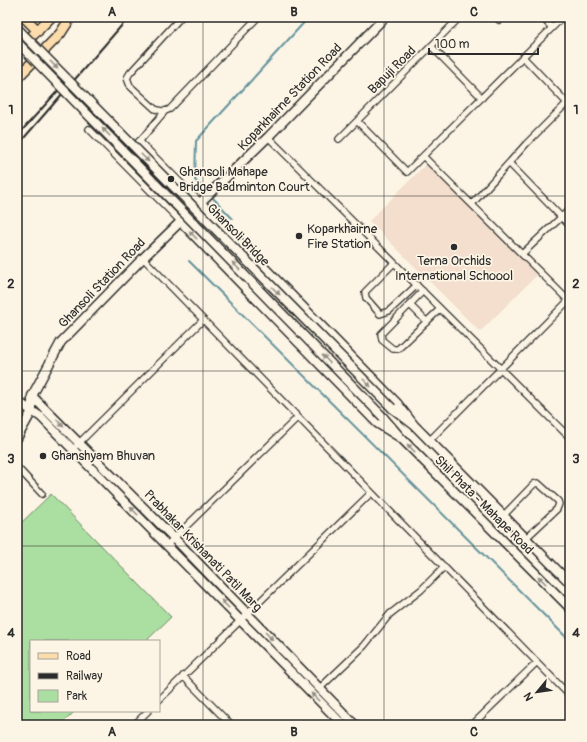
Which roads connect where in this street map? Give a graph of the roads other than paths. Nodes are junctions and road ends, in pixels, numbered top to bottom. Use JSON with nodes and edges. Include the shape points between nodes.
{"nodes":[{"id":1,"x":24,"y":17,"type":"edge"},
{"id":2,"x":51,"y":17,"type":"edge"},
{"id":3,"x":71,"y":17,"type":"edge"},
{"id":4,"x":181,"y":17,"type":"edge"},
{"id":5,"x":258,"y":17,"type":"edge"},
{"id":6,"x":385,"y":17,"type":"edge"},
{"id":7,"x":460,"y":17,"type":"edge"},
{"id":8,"x":542,"y":17,"type":"edge"},
{"id":9,"x":562,"y":17,"type":"edge"},
{"id":10,"x":17,"y":28,"type":"edge"},
{"id":11,"x":552,"y":28,"type":"junction"},
{"id":12,"x":38,"y":31,"type":"junction"},
{"id":13,"x":17,"y":42,"type":"edge"},
{"id":14,"x":431,"y":46,"type":"junction"},
{"id":15,"x":17,"y":51,"type":"edge"},
{"id":16,"x":523,"y":57,"type":"junction"},
{"id":17,"x":17,"y":78,"type":"edge"},
{"id":18,"x":482,"y":98,"type":"junction"},
{"id":19,"x":569,"y":105,"type":"edge"},
{"id":20,"x":165,"y":111,"type":"junction"},
{"id":21,"x":357,"y":121,"type":"junction"},
{"id":22,"x":89,"y":128,"type":"dead end"},
{"id":23,"x":268,"y":137,"type":"junction"},
{"id":24,"x":339,"y":139,"type":"dead end"},
{"id":25,"x":139,"y":141,"type":"junction"},
{"id":26,"x":423,"y":156,"type":"junction"},
{"id":27,"x":122,"y":162,"type":"junction"},
{"id":28,"x":509,"y":163,"type":"junction"},
{"id":29,"x":203,"y":201,"type":"junction"},
{"id":30,"x":472,"y":204,"type":"junction"},
{"id":31,"x":570,"y":209,"type":"edge"},
{"id":32,"x":561,"y":218,"type":"junction"},
{"id":33,"x":181,"y":222,"type":"junction"},
{"id":34,"x":570,"y":226,"type":"edge"},
{"id":35,"x":522,"y":254,"type":"junction"},
{"id":36,"x":142,"y":258,"type":"junction"},
{"id":37,"x":394,"y":263,"type":"junction"},
{"id":38,"x":417,"y":285,"type":"junction"},
{"id":39,"x":423,"y":291,"type":"junction"},
{"id":40,"x":569,"y":301,"type":"edge"},
{"id":41,"x":410,"y":305,"type":"junction"},
{"id":42,"x":440,"y":309,"type":"junction"},
{"id":43,"x":203,"y":320,"type":"junction"},
{"id":44,"x":427,"y":322,"type":"junction"},
{"id":45,"x":501,"y":369,"type":"junction"},
{"id":46,"x":32,"y":396,"type":"junction"},
{"id":47,"x":18,"y":405,"type":"edge"},
{"id":48,"x":392,"y":408,"type":"joint"},
{"id":49,"x":32,"y":411,"type":"junction"},
{"id":50,"x":298,"y":417,"type":"junction"},
{"id":51,"x":383,"y":417,"type":"joint"},
{"id":52,"x":414,"y":425,"type":"junction"},
{"id":53,"x":17,"y":438,"type":"edge"},
{"id":54,"x":401,"y":438,"type":"junction"},
{"id":55,"x":570,"y":438,"type":"edge"},
{"id":56,"x":429,"y":441,"type":"junction"},
{"id":57,"x":79,"y":442,"type":"junction"},
{"id":58,"x":72,"y":449,"type":"junction"},
{"id":59,"x":17,"y":467,"type":"edge"},
{"id":60,"x":371,"y":493,"type":"junction"},
{"id":61,"x":42,"y":494,"type":"dead end"},
{"id":62,"x":503,"y":516,"type":"junction"},
{"id":63,"x":174,"y":538,"type":"junction"},
{"id":64,"x":526,"y":538,"type":"junction"},
{"id":65,"x":167,"y":545,"type":"junction"},
{"id":66,"x":444,"y":567,"type":"junction"},
{"id":67,"x":570,"y":583,"type":"edge"},
{"id":68,"x":570,"y":608,"type":"edge"},
{"id":69,"x":247,"y":613,"type":"junction"},
{"id":70,"x":240,"y":620,"type":"junction"},
{"id":71,"x":537,"y":662,"type":"junction"},
{"id":72,"x":184,"y":676,"type":"junction"},
{"id":73,"x":320,"y":688,"type":"junction"},
{"id":74,"x":570,"y":696,"type":"edge"},
{"id":75,"x":160,"y":699,"type":"edge"},
{"id":76,"x":147,"y":712,"type":"edge"},
{"id":77,"x":134,"y":725,"type":"edge"},
{"id":78,"x":231,"y":725,"type":"edge"},
{"id":79,"x":342,"y":725,"type":"edge"},
{"id":80,"x":355,"y":725,"type":"edge"},
{"id":81,"x":472,"y":725,"type":"edge"}],
"edges":[{"from":1,"to":12,"type":"main road"},
{"from":2,"to":12,"type":"main road"},
{"from":3,"to":17,"type":"main road","via":[[60,34]]},
{"from":4,"to":20,"type":"street","via":[[127,78],[130,86],[156,109]]},
{"from":5,"to":20,"type":"street","via":[[170,109]]},
{"from":6,"to":23,"type":"street","name":"Koparkhairne Station Road"},
{"from":7,"to":14,"type":"street","name":"Bapuji Road"},
{"from":8,"to":11,"type":"street"},
{"from":9,"to":11,"type":"street"},
{"from":10,"to":48,"type":"street","name":"Ghansoli Bridge","one_way":true,"bridge":true},
{"from":11,"to":16,"type":"street"},
{"from":12,"to":15,"type":"main road"},
{"from":51,"to":13,"type":"street","name":"Ghansoli Bridge","one_way":true,"bridge":true},
{"from":14,"to":18,"type":"street"},
{"from":14,"to":21,"type":"street","name":"Bapuji Road"},
{"from":16,"to":18,"type":"street"},
{"from":16,"to":19,"type":"street"},
{"from":18,"to":26,"type":"street"},
{"from":19,"to":28,"type":"street"},
{"from":20,"to":25,"type":"street"},
{"from":21,"to":24,"type":"street","name":"Bapuji Road"},
{"from":21,"to":26,"type":"street","via":[[407,172]]},
{"from":22,"to":27,"type":"street"},
{"from":23,"to":29,"type":"street","name":"Koparkhairne Station Road"},
{"from":23,"to":37,"type":"street"},
{"from":25,"to":27,"type":"street"},
{"from":25,"to":29,"type":"street"},
{"from":26,"to":30,"type":"street"},
{"from":27,"to":33,"type":"street"},
{"from":28,"to":30,"type":"street"},
{"from":28,"to":32,"type":"street"},
{"from":29,"to":33,"type":"street","name":"Ghansoli Station Road"},
{"from":29,"to":52,"type":"street","via":[[397,403]]},
{"from":30,"to":35,"type":"street"},
{"from":31,"to":32,"type":"street"},
{"from":32,"to":34,"type":"street"},
{"from":32,"to":35,"type":"street"},
{"from":33,"to":36,"type":"street","name":"Ghansoli Station Road"},
{"from":54,"to":33,"type":"street","one_way":true,"via":[[377,422]]},
{"from":35,"to":40,"type":"street"},
{"from":36,"to":43,"type":"street"},
{"from":36,"to":46,"type":"street","name":"Ghansoli Station Road","via":[[61,342]]},
{"from":37,"to":38,"type":"street"},
{"from":37,"to":38,"type":"street","via":[[364,292],[380,314],[389,311]]},
{"from":38,"to":39,"type":"street"},
{"from":39,"to":41,"type":"street"},
{"from":39,"to":42,"type":"street"},
{"from":40,"to":45,"type":"street"},
{"from":41,"to":44,"type":"street"},
{"from":41,"to":44,"type":"street","via":[[381,334],[382,340],[393,349],[398,348]]},
{"from":42,"to":44,"type":"street"},
{"from":42,"to":45,"type":"street"},
{"from":43,"to":50,"type":"street"},
{"from":43,"to":57,"type":"street"},
{"from":45,"to":55,"type":"street"},
{"from":45,"to":56,"type":"street"},
{"from":46,"to":47,"type":"street"},
{"from":46,"to":49,"type":"street","name":"Ghansoli Station Road"},
{"from":46,"to":57,"type":"street","name":"Prabhakar Krishanati Patil Marg","one_way":true},
{"from":47,"to":49,"type":"street","name":"Prabhakar Krishanati Patil Marg"},
{"from":48,"to":52,"type":"street","name":"Shil Phata - Mahape Road"},
{"from":49,"to":53,"type":"street","name":"Ghansoli Station Road"},
{"from":49,"to":58,"type":"street","name":"Prabhakar Krishanati Patil Marg"},
{"from":50,"to":60,"type":"street"},
{"from":50,"to":63,"type":"street"},
{"from":51,"to":54,"type":"street","name":"Shil Phata - Mahape Road"},
{"from":52,"to":56,"type":"street","name":"Shil Phata - Mahape Road"},
{"from":68,"to":54,"type":"street","name":"Shil Phata - Mahape Road","one_way":true},
{"from":56,"to":62,"type":"street","name":"Shil Phata - Mahape Road"},
{"from":57,"to":58,"type":"street"},
{"from":57,"to":63,"type":"street","name":"Prabhakar Krishanati Patil Marg"},
{"from":65,"to":58,"type":"street","name":"Prabhakar Krishanati Patil Marg","one_way":true},
{"from":59,"to":61,"type":"street"},
{"from":60,"to":66,"type":"street"},
{"from":60,"to":69,"type":"street"},
{"from":62,"to":64,"type":"street","name":"Shil Phata - Mahape Road"},
{"from":62,"to":64,"type":"street","via":[[534,484],[538,483],[558,501],[557,509]]},
{"from":63,"to":65,"type":"street"},
{"from":63,"to":69,"type":"street","name":"Prabhakar Krishanati Patil Marg"},
{"from":64,"to":67,"type":"street","name":"Shil Phata - Mahape Road"},
{"from":70,"to":65,"type":"street","name":"Prabhakar Krishanati Patil Marg","one_way":true},
{"from":66,"to":71,"type":"street"},
{"from":66,"to":73,"type":"street","via":[[390,614],[364,646]]},
{"from":69,"to":70,"type":"street"},
{"from":69,"to":73,"type":"street","name":"Prabhakar Krishanati Patil Marg","one_way":true},
{"from":70,"to":72,"type":"street"},
{"from":79,"to":70,"type":"street","name":"Prabhakar Krishanati Patil Marg","one_way":true},
{"from":71,"to":74,"type":"street"},
{"from":71,"to":81,"type":"street"},
{"from":72,"to":75,"type":"street"},
{"from":72,"to":78,"type":"street"},
{"from":73,"to":80,"type":"street","name":"Prabhakar Krishanati Patil Marg"},
{"from":76,"to":77,"type":"street"}]}
